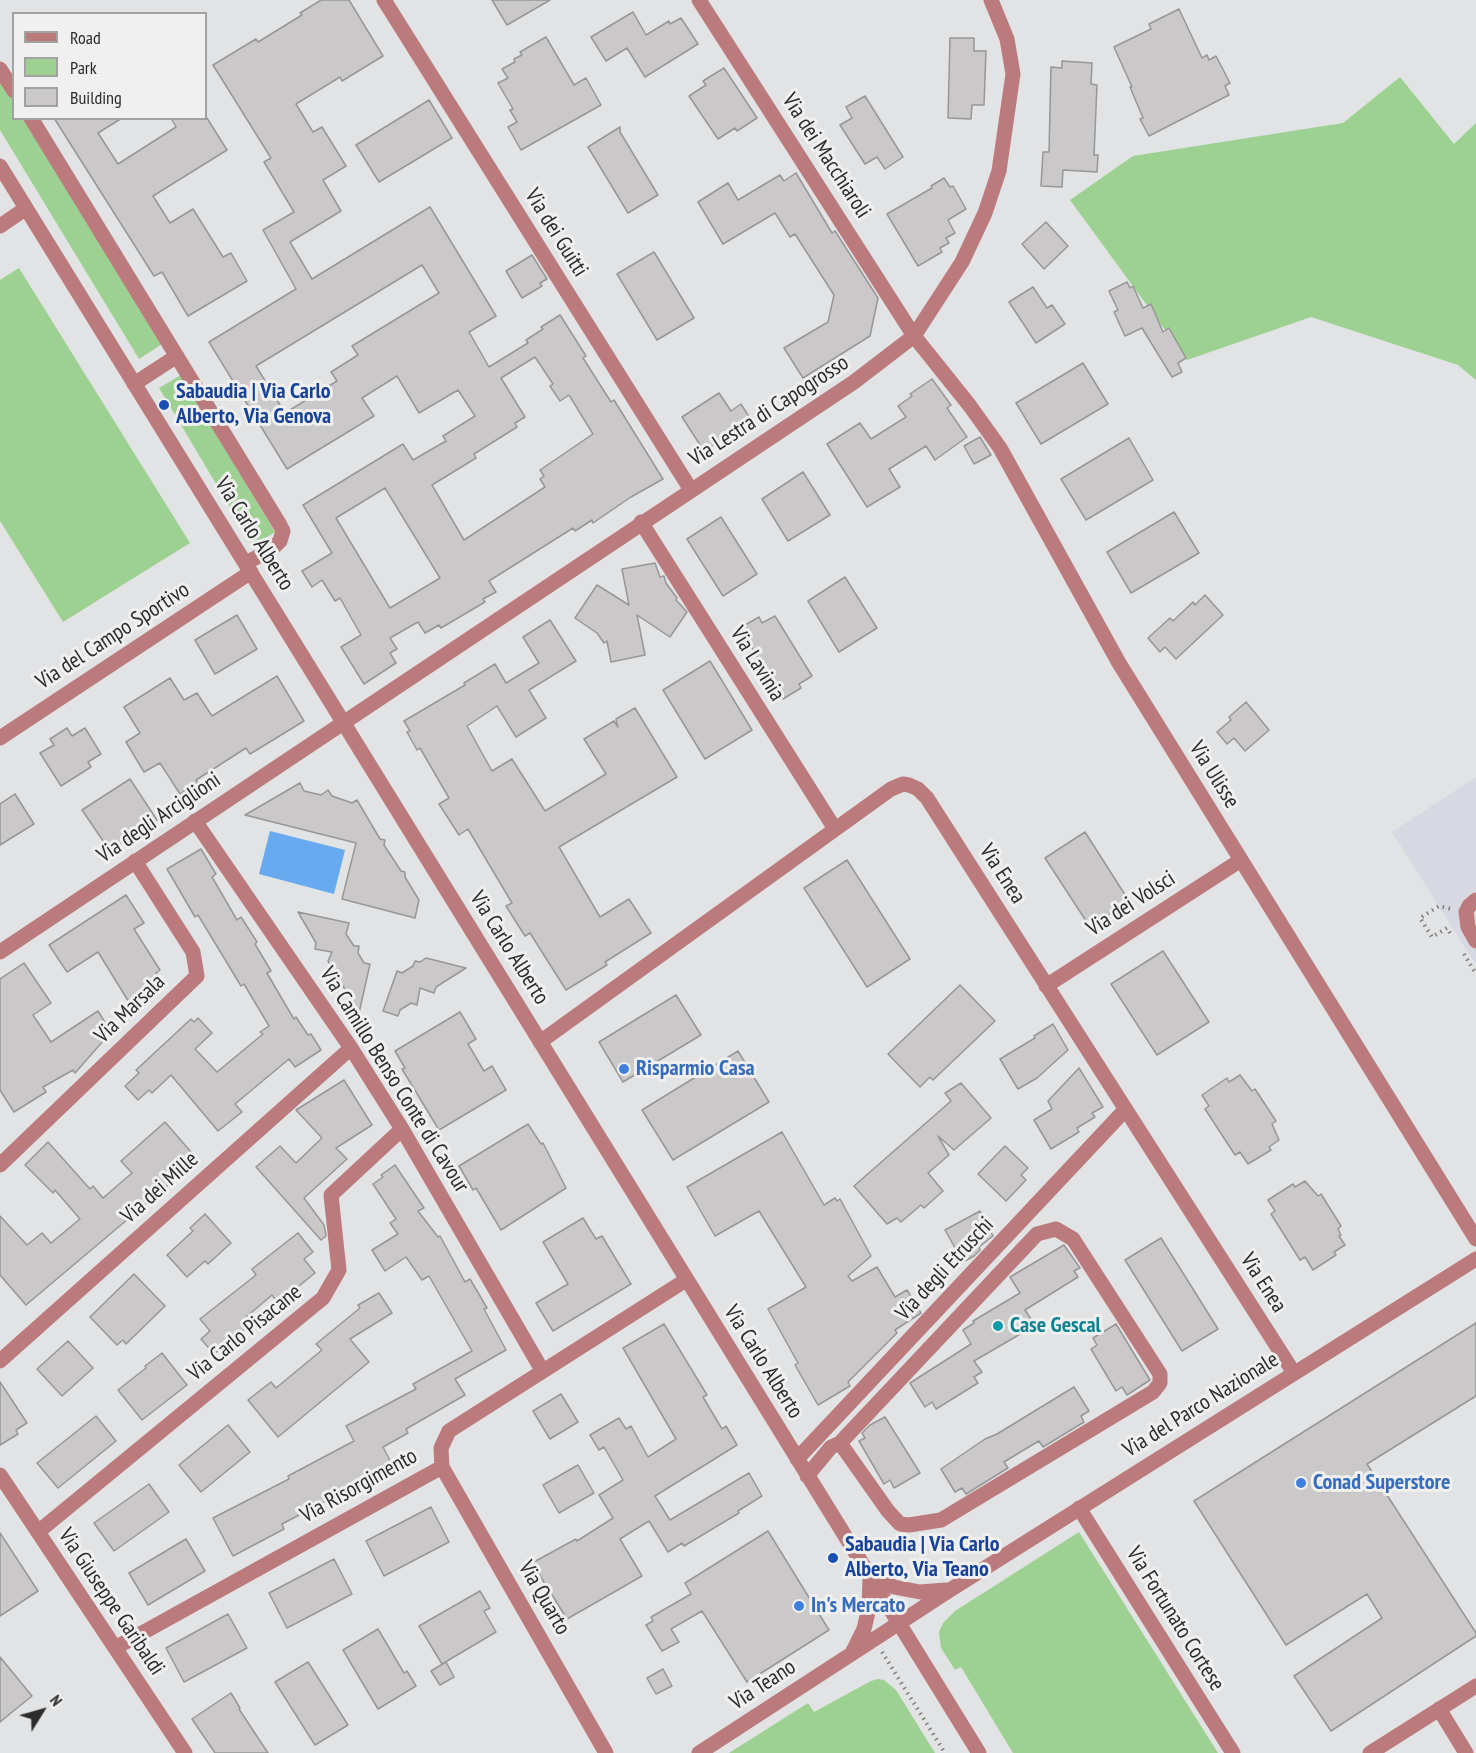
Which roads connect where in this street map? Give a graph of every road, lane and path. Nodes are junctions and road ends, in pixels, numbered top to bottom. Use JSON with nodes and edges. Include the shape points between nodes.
{"nodes":[{"id":1,"x":384,"y":0,"type":"edge"},
{"id":2,"x":699,"y":0,"type":"edge"},
{"id":3,"x":991,"y":0,"type":"edge"},
{"id":4,"x":0,"y":69,"type":"edge"},
{"id":5,"x":12,"y":88,"type":"edge"},
{"id":6,"x":32,"y":120,"type":"edge"},
{"id":7,"x":0,"y":166,"type":"edge"},
{"id":8,"x":26,"y":209,"type":"junction"},
{"id":9,"x":0,"y":226,"type":"edge"},
{"id":10,"x":914,"y":336,"type":"junction"},
{"id":11,"x":177,"y":356,"type":"junction"},
{"id":12,"x":134,"y":384,"type":"junction"},
{"id":13,"x":690,"y":490,"type":"junction"},
{"id":14,"x":641,"y":522,"type":"junction"},
{"id":15,"x":248,"y":568,"type":"junction"},
{"id":16,"x":343,"y":722,"type":"junction"},
{"id":17,"x":0,"y":738,"type":"edge"},
{"id":18,"x":195,"y":821,"type":"junction"},
{"id":19,"x":835,"y":829,"type":"junction"},
{"id":20,"x":1241,"y":860,"type":"junction"},
{"id":21,"x":135,"y":861,"type":"junction"},
{"id":22,"x":1476,"y":900,"type":"edge"},
{"id":23,"x":1466,"y":912,"type":"junction"},
{"id":24,"x":1453,"y":937,"type":"dead end"},
{"id":25,"x":1476,"y":940,"type":"edge"},
{"id":26,"x":1459,"y":946,"type":"dead end"},
{"id":27,"x":0,"y":952,"type":"edge"},
{"id":28,"x":1476,"y":974,"type":"edge"},
{"id":29,"x":1046,"y":986,"type":"junction"},
{"id":30,"x":540,"y":1042,"type":"junction"},
{"id":31,"x":351,"y":1047,"type":"junction"},
{"id":32,"x":1125,"y":1110,"type":"junction"},
{"id":33,"x":402,"y":1129,"type":"junction"},
{"id":34,"x":0,"y":1165,"type":"edge"},
{"id":35,"x":1476,"y":1239,"type":"edge"},
{"id":36,"x":1476,"y":1259,"type":"edge"},
{"id":37,"x":686,"y":1280,"type":"junction"},
{"id":38,"x":0,"y":1361,"type":"edge"},
{"id":39,"x":542,"y":1370,"type":"junction"},
{"id":40,"x":1294,"y":1373,"type":"junction"},
{"id":41,"x":840,"y":1443,"type":"junction"},
{"id":42,"x":797,"y":1459,"type":"junction"},
{"id":43,"x":442,"y":1467,"type":"junction"},
{"id":44,"x":0,"y":1475,"type":"edge"},
{"id":45,"x":807,"y":1476,"type":"junction"},
{"id":46,"x":1079,"y":1508,"type":"junction"},
{"id":47,"x":38,"y":1532,"type":"junction"},
{"id":48,"x":870,"y":1577,"type":"junction"},
{"id":49,"x":950,"y":1590,"type":"junction"},
{"id":50,"x":898,"y":1623,"type":"junction"},
{"id":51,"x":874,"y":1638,"type":"junction"},
{"id":52,"x":115,"y":1648,"type":"junction"},
{"id":53,"x":852,"y":1654,"type":"junction"},
{"id":54,"x":1476,"y":1686,"type":"edge"},
{"id":55,"x":1438,"y":1709,"type":"junction"},
{"id":56,"x":184,"y":1753,"type":"edge"},
{"id":57,"x":606,"y":1753,"type":"edge"},
{"id":58,"x":699,"y":1753,"type":"edge"},
{"id":59,"x":945,"y":1753,"type":"edge"},
{"id":60,"x":979,"y":1753,"type":"edge"},
{"id":61,"x":1233,"y":1753,"type":"edge"},
{"id":62,"x":1370,"y":1753,"type":"edge"},
{"id":63,"x":1466,"y":1753,"type":"edge"}],
"edges":[{"from":1,"to":13,"type":"street","name":"Via dei Guitti"},
{"from":2,"to":10,"type":"street","name":"Via dei Macchiaroli"},
{"from":3,"to":10,"type":"street","name":"Via Lestra di Capogrosso","via":[[1007,39],[1013,74],[999,171],[970,245]]},
{"from":4,"to":5,"type":"street"},
{"from":6,"to":11,"type":"street"},
{"from":7,"to":8,"type":"street","name":"Via Carlo Alberto"},
{"from":8,"to":9,"type":"street"},
{"from":8,"to":12,"type":"street","name":"Via Carlo Alberto"},
{"from":10,"to":13,"type":"street","name":"Via Lestra di Capogrosso","via":[[868,373]]},
{"from":10,"to":20,"type":"street","name":"Via Ulisse","via":[[1000,448],[1119,663]]},
{"from":11,"to":12,"type":"street"},
{"from":11,"to":15,"type":"street","name":"Via del Campo Sportivo","via":[[282,531],[276,546]]},
{"from":12,"to":15,"type":"street","name":"Via Carlo Alberto"},
{"from":13,"to":14,"type":"street","name":"Via Lestra di Capogrosso"},
{"from":14,"to":16,"type":"street","name":"Via Lestra di Capogrosso"},
{"from":14,"to":19,"type":"street","name":"Via Lavinia"},
{"from":15,"to":16,"type":"street","name":"Via Carlo Alberto"},
{"from":15,"to":17,"type":"street","name":"Via del Campo Sportivo"},
{"from":16,"to":18,"type":"street","name":"Via degli Arciglioni"},
{"from":16,"to":30,"type":"street","name":"Via Carlo Alberto"},
{"from":18,"to":21,"type":"street","name":"Via degli Arciglioni"},
{"from":18,"to":31,"type":"street","name":"Via Camillo Benso Conte di Cavour"},
{"from":19,"to":29,"type":"street","name":"Via Enea","via":[[896,786],[918,789]]},
{"from":19,"to":30,"type":"street","name":"Via Enea"},
{"from":20,"to":29,"type":"street","name":"Via dei Volsci"},
{"from":20,"to":35,"type":"street","name":"Via Ulisse"},
{"from":21,"to":27,"type":"street","name":"Via degli Arciglioni"},
{"from":21,"to":34,"type":"street","name":"Via Marsala","via":[[193,952],[197,976]]},
{"from":22,"to":23,"type":"street"},
{"from":23,"to":24,"type":"path","via":[[1439,906],[1420,918],[1432,937],[1447,928]]},
{"from":23,"to":25,"type":"street","via":[[1468,927]]},
{"from":26,"to":28,"type":"path"},
{"from":29,"to":32,"type":"street","name":"Via Enea"},
{"from":30,"to":37,"type":"street","name":"Via Carlo Alberto"},
{"from":31,"to":33,"type":"street","name":"Via Camillo Benso Conte di Cavour"},
{"from":31,"to":38,"type":"street","name":"Via dei Mille"},
{"from":32,"to":40,"type":"street","name":"Via Enea"},
{"from":32,"to":42,"type":"street","name":"Via degli Etruschi"},
{"from":33,"to":39,"type":"street","name":"Via Camillo Benso Conte di Cavour"},
{"from":33,"to":47,"type":"street","name":"Via Carlo Pisacane","via":[[331,1195],[339,1270],[323,1298]]},
{"from":36,"to":40,"type":"street","name":"Via del Parco Nazionale"},
{"from":37,"to":39,"type":"street","name":"Via Risorgimento"},
{"from":37,"to":42,"type":"street","name":"Via Carlo Alberto"},
{"from":39,"to":43,"type":"street","name":"Via Risorgimento","via":[[449,1431],[441,1448]]},
{"from":40,"to":46,"type":"street","name":"Via del Parco Nazionale"},
{"from":41,"to":41,"type":"street","via":[[900,1524],[941,1520],[1153,1392],[1160,1383],[1160,1374],[1073,1239],[1056,1229],[1036,1234]]},
{"from":41,"to":45,"type":"street","via":[[831,1447]]},
{"from":42,"to":45,"type":"street","name":"Via Carlo Alberto"},
{"from":43,"to":52,"type":"street","name":"Via Risorgimento"},
{"from":43,"to":57,"type":"street","name":"Via Quarto"},
{"from":44,"to":47,"type":"street","name":"Via Giuseppe Garibaldi"},
{"from":45,"to":48,"type":"street","name":"Via Carlo Alberto"},
{"from":46,"to":49,"type":"street","name":"Via del Parco Nazionale"},
{"from":46,"to":61,"type":"street","name":"Via Fortunato Cortese"},
{"from":47,"to":52,"type":"street","name":"Via Giuseppe Garibaldi"},
{"from":48,"to":49,"type":"street","name":"Via del Parco Nazionale","via":[[920,1592]]},
{"from":48,"to":50,"type":"street","name":"Via Carlo Alberto"},
{"from":48,"to":53,"type":"street","via":[[869,1608]]},
{"from":49,"to":50,"type":"street","name":"Via del Parco Nazionale"},
{"from":50,"to":51,"type":"street","name":"Via Teano"},
{"from":50,"to":60,"type":"street","name":"Via Carlo Alberto"},
{"from":51,"to":53,"type":"street","name":"Via Teano"},
{"from":51,"to":59,"type":"path"},
{"from":52,"to":56,"type":"street","name":"Via Giuseppe Garibaldi"},
{"from":53,"to":58,"type":"street","name":"Via Teano"},
{"from":54,"to":55,"type":"street"},
{"from":55,"to":62,"type":"street"},
{"from":55,"to":63,"type":"street"}]}
